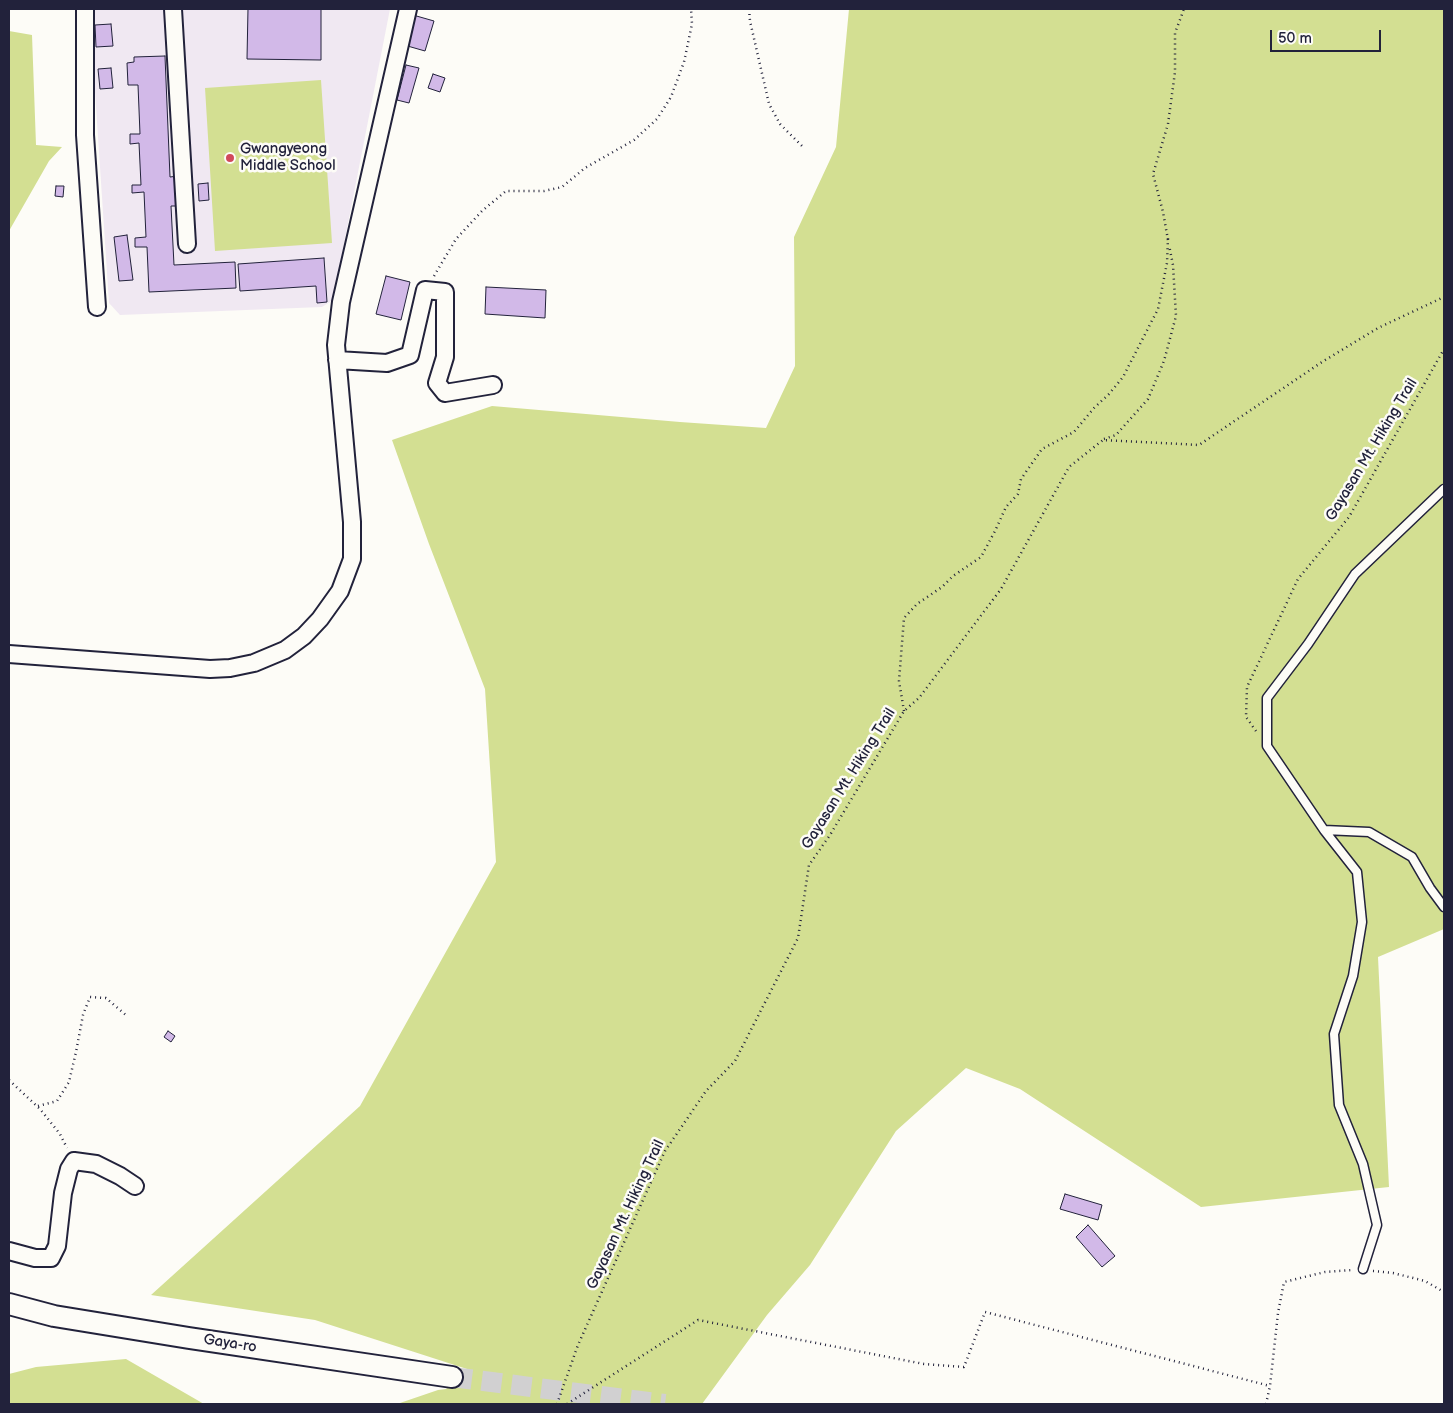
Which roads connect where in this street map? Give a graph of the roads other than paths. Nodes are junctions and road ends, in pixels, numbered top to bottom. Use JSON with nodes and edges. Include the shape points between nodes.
{"nodes":[{"id":1,"x":85,"y":9,"type":"edge"},
{"id":2,"x":172,"y":9,"type":"edge"},
{"id":3,"x":408,"y":9,"type":"edge"},
{"id":4,"x":187,"y":244,"type":"dead end"},
{"id":5,"x":97,"y":308,"type":"dead end"},
{"id":6,"x":338,"y":360,"type":"junction"},
{"id":7,"x":493,"y":385,"type":"dead end"},
{"id":8,"x":1444,"y":489,"type":"edge"},
{"id":9,"x":9,"y":654,"type":"edge"},
{"id":10,"x":1324,"y":830,"type":"junction"},
{"id":11,"x":1444,"y":907,"type":"edge"},
{"id":12,"x":135,"y":1186,"type":"dead end"},
{"id":13,"x":9,"y":1251,"type":"edge"},
{"id":14,"x":1363,"y":1269,"type":"road end"},
{"id":15,"x":9,"y":1304,"type":"edge"},
{"id":16,"x":452,"y":1377,"type":"tunnel mouth"}],
"edges":[{"from":1,"to":5,"type":"street","via":[[85,134]]},
{"from":2,"to":4,"type":"street"},
{"from":3,"to":6,"type":"street","via":[[341,302],[336,346]]},
{"from":6,"to":7,"type":"street","via":[[387,363],[410,355],[425,290],[445,292],[445,357],[437,383],[445,392]]},
{"from":6,"to":9,"type":"street","via":[[352,522],[352,559],[340,591],[304,636],[285,650],[254,664],[230,668],[200,669]]},
{"from":8,"to":10,"type":"lane","via":[[1355,574],[1267,698],[1266,746]]},
{"from":10,"to":11,"type":"lane","via":[[1369,832],[1412,857]]},
{"from":10,"to":14,"type":"lane","via":[[1357,872],[1362,922],[1354,976],[1334,1034],[1339,1105],[1363,1164],[1377,1225]]},
{"from":12,"to":13,"type":"street","via":[[96,1164],[74,1161],[63,1193],[57,1246],[51,1258],[35,1258]]},
{"from":15,"to":16,"type":"street","name":"Gaya-ro","via":[[54,1316]]}]}
